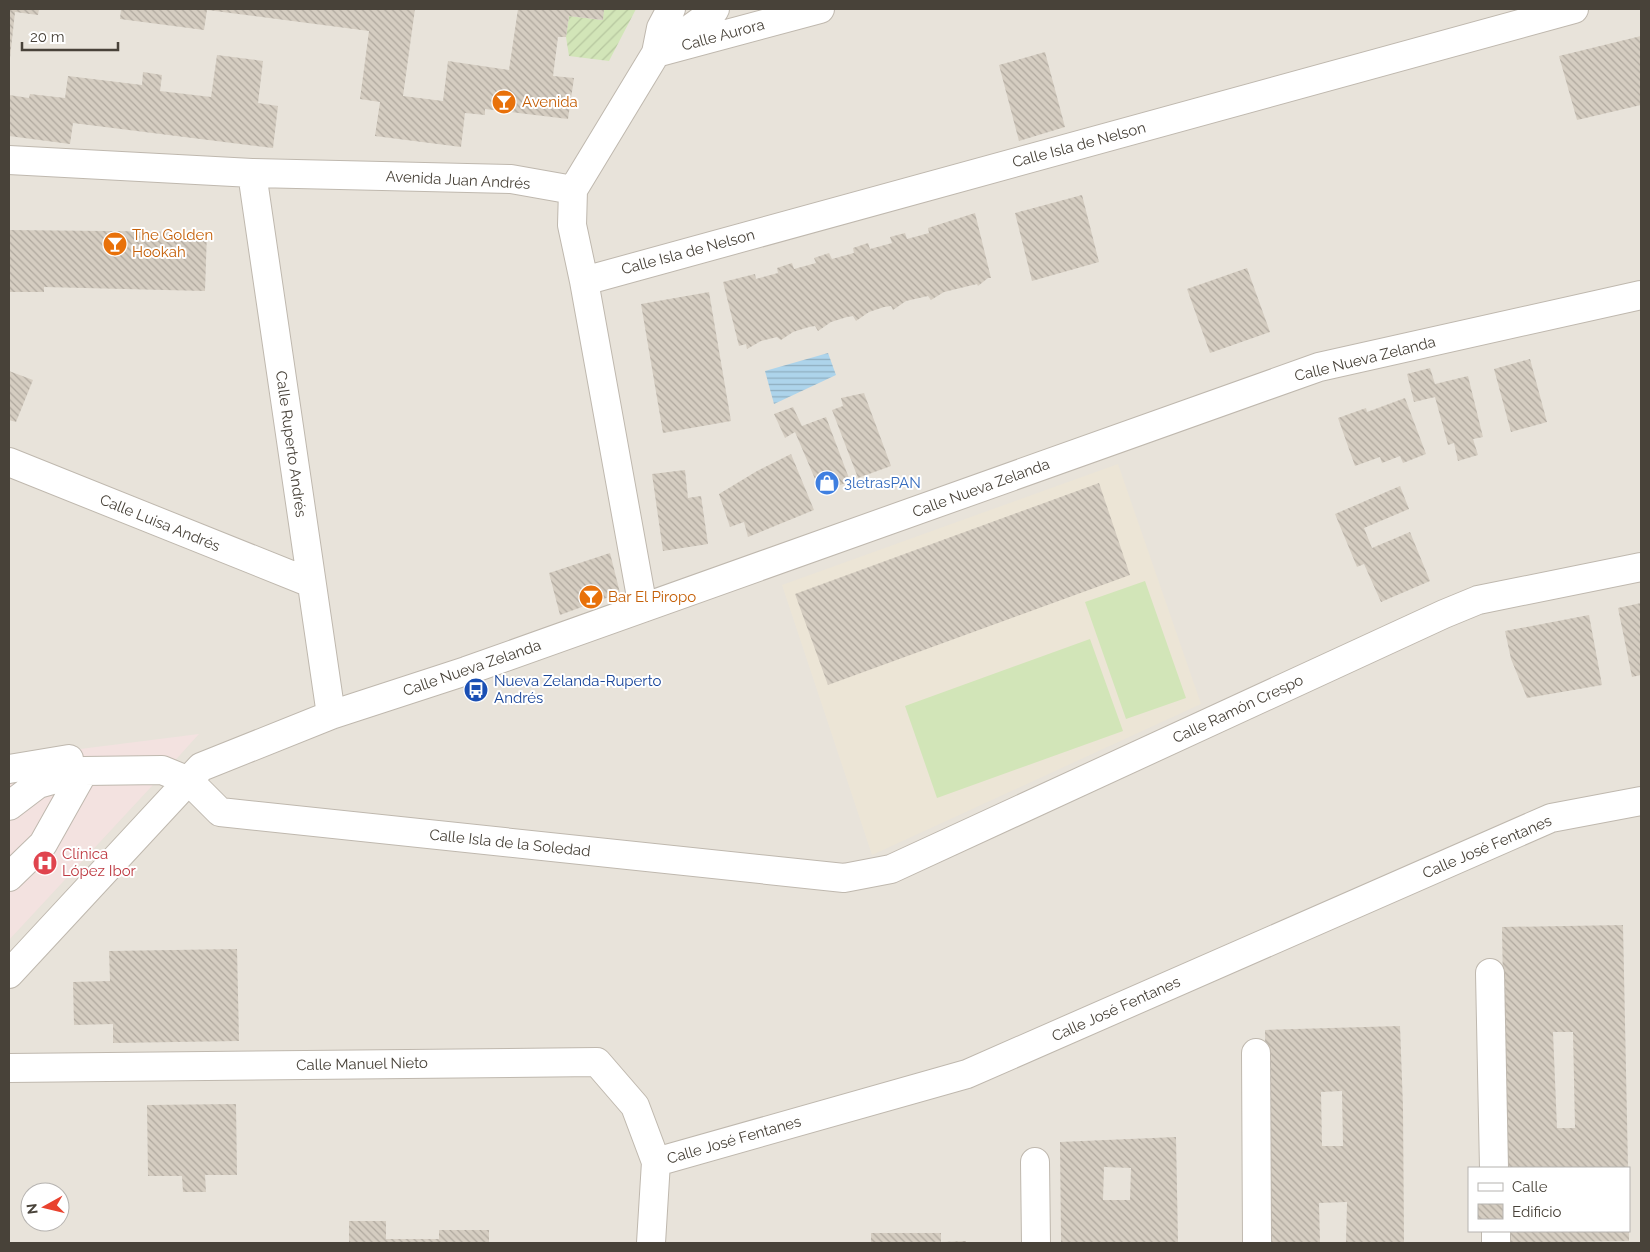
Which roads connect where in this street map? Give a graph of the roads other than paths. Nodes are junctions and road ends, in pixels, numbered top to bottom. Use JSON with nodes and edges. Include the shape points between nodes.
{"nodes":[{"id":1,"x":671,"y":9,"type":"edge"},
{"id":2,"x":715,"y":9,"type":"edge"},
{"id":3,"x":820,"y":9,"type":"edge"},
{"id":4,"x":1574,"y":9,"type":"edge"},
{"id":5,"x":656,"y":53,"type":"junction"},
{"id":6,"x":9,"y":160,"type":"edge"},
{"id":7,"x":252,"y":173,"type":"junction"},
{"id":8,"x":573,"y":190,"type":"junction"},
{"id":9,"x":584,"y":281,"type":"junction"},
{"id":10,"x":1641,"y":295,"type":"edge"},
{"id":11,"x":9,"y":462,"type":"edge"},
{"id":12,"x":1641,"y":567,"type":"edge"},
{"id":13,"x":311,"y":583,"type":"junction"},
{"id":14,"x":643,"y":608,"type":"junction"},
{"id":15,"x":331,"y":715,"type":"junction"},
{"id":16,"x":9,"y":769,"type":"edge"},
{"id":17,"x":84,"y":771,"type":"junction"},
{"id":18,"x":195,"y":774,"type":"junction"},
{"id":19,"x":1641,"y":801,"type":"edge"},
{"id":20,"x":9,"y":806,"type":"edge"},
{"id":21,"x":9,"y":878,"type":"edge"},
{"id":22,"x":844,"y":878,"type":"joint"},
{"id":23,"x":1490,"y":973,"type":"dead end"},
{"id":24,"x":9,"y":974,"type":"edge"},
{"id":25,"x":1256,"y":1054,"type":"dead end"},
{"id":26,"x":9,"y":1068,"type":"edge"},
{"id":27,"x":656,"y":1162,"type":"junction"},
{"id":28,"x":1036,"y":1162,"type":"dead end"},
{"id":29,"x":1494,"y":1167,"type":"edge"},
{"id":30,"x":651,"y":1243,"type":"edge"},
{"id":31,"x":1036,"y":1243,"type":"edge"},
{"id":32,"x":1257,"y":1243,"type":"edge"}],
"edges":[{"from":1,"to":5,"type":"street","via":[[661,28]]},
{"from":2,"to":5,"type":"street"},
{"from":3,"to":5,"type":"street","name":"Calle Aurora"},
{"from":4,"to":9,"type":"street","name":"Calle Isla de Nelson"},
{"from":5,"to":8,"type":"street"},
{"from":6,"to":7,"type":"street","name":"Avenida Juan Andrés"},
{"from":7,"to":8,"type":"street","name":"Avenida Juan Andrés","via":[[511,179]]},
{"from":7,"to":13,"type":"street","name":"Calle Ruperto Andrés"},
{"from":8,"to":9,"type":"street","via":[[572,225]]},
{"from":9,"to":14,"type":"street"},
{"from":10,"to":14,"type":"street","name":"Calle Nueva Zelanda","via":[[1319,367]]},
{"from":11,"to":13,"type":"street","name":"Calle Luisa Andrés"},
{"from":12,"to":22,"type":"street","name":"Calle Ramón Crespo","via":[[1478,600],[891,869]]},
{"from":13,"to":15,"type":"street","name":"Calle Ruperto Andrés"},
{"from":14,"to":15,"type":"street","name":"Calle Nueva Zelanda"},
{"from":15,"to":18,"type":"street","name":"Calle Nueva Zelanda"},
{"from":16,"to":18,"type":"street","via":[[93,755],[157,755]]},
{"from":17,"to":18,"type":"street","via":[[162,770]]},
{"from":17,"to":20,"type":"street","via":[[38,784]]},
{"from":17,"to":21,"type":"street","via":[[43,844]]},
{"from":18,"to":22,"type":"street","name":"Calle Isla de la Soledad","via":[[220,812]]},
{"from":18,"to":24,"type":"street"},
{"from":19,"to":27,"type":"street","name":"Calle José Fentanes","via":[[1551,818],[967,1074]]},
{"from":23,"to":29,"type":"street"},
{"from":25,"to":32,"type":"street"},
{"from":26,"to":27,"type":"street","name":"Calle Manuel Nieto","via":[[596,1062],[635,1106]]},
{"from":27,"to":30,"type":"street","name":"Calle José Fentanes"},
{"from":28,"to":31,"type":"street"}]}
